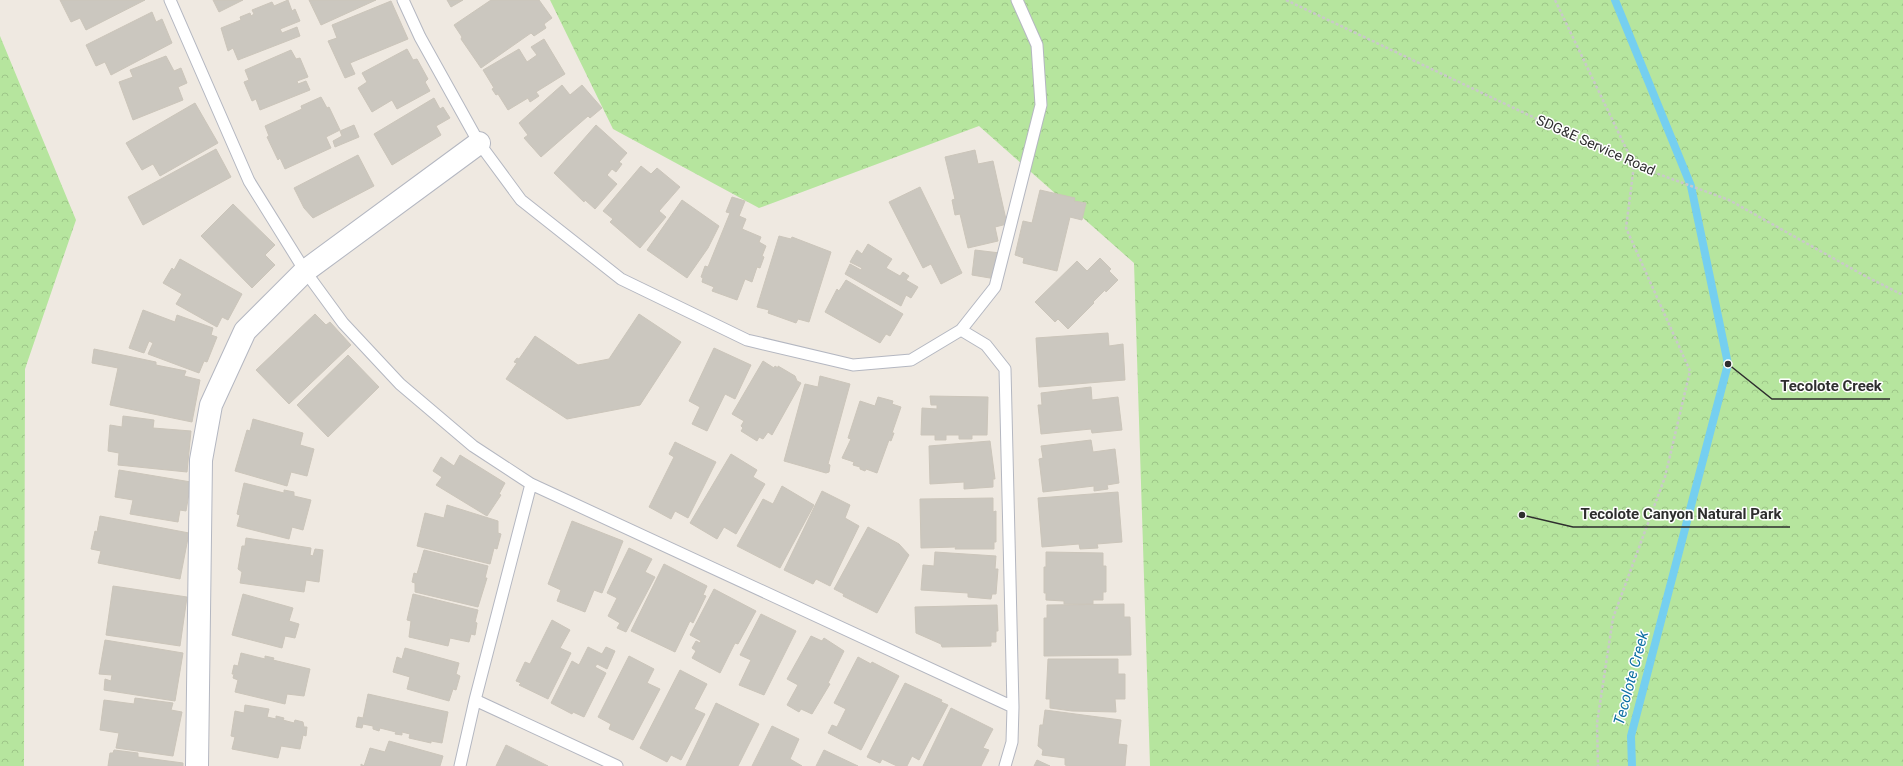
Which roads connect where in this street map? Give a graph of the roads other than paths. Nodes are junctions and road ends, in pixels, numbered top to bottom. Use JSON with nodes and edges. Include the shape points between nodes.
{"nodes":[{"id":1,"x":170,"y":0,"type":"edge"},
{"id":2,"x":403,"y":0,"type":"edge"},
{"id":3,"x":1017,"y":0,"type":"edge"},
{"id":4,"x":479,"y":143,"type":"junction"},
{"id":5,"x":306,"y":271,"type":"junction"},
{"id":6,"x":961,"y":330,"type":"junction"},
{"id":7,"x":530,"y":484,"type":"junction"},
{"id":8,"x":475,"y":700,"type":"junction"},
{"id":9,"x":1013,"y":707,"type":"junction"},
{"id":10,"x":197,"y":766,"type":"edge"},
{"id":11,"x":460,"y":766,"type":"edge"},
{"id":12,"x":617,"y":766,"type":"edge"},
{"id":13,"x":1005,"y":766,"type":"edge"}],
"edges":[{"from":1,"to":5,"type":"lane","via":[[249,181]]},
{"from":2,"to":4,"type":"lane","via":[[420,37]]},
{"from":3,"to":6,"type":"lane","via":[[1037,45],[1041,105],[995,288]]},
{"from":4,"to":5,"type":"street"},
{"from":4,"to":6,"type":"lane","via":[[521,200],[621,279],[747,340],[853,366],[911,360]]},
{"from":5,"to":7,"type":"lane","via":[[343,323],[400,384],[473,446]]},
{"from":5,"to":10,"type":"street","via":[[245,331],[211,405],[201,460]]},
{"from":6,"to":9,"type":"lane","via":[[986,345],[1005,369]]},
{"from":7,"to":8,"type":"lane"},
{"from":7,"to":9,"type":"lane"},
{"from":8,"to":11,"type":"lane"},
{"from":8,"to":12,"type":"lane"},
{"from":9,"to":13,"type":"lane","via":[[1012,742]]}]}
